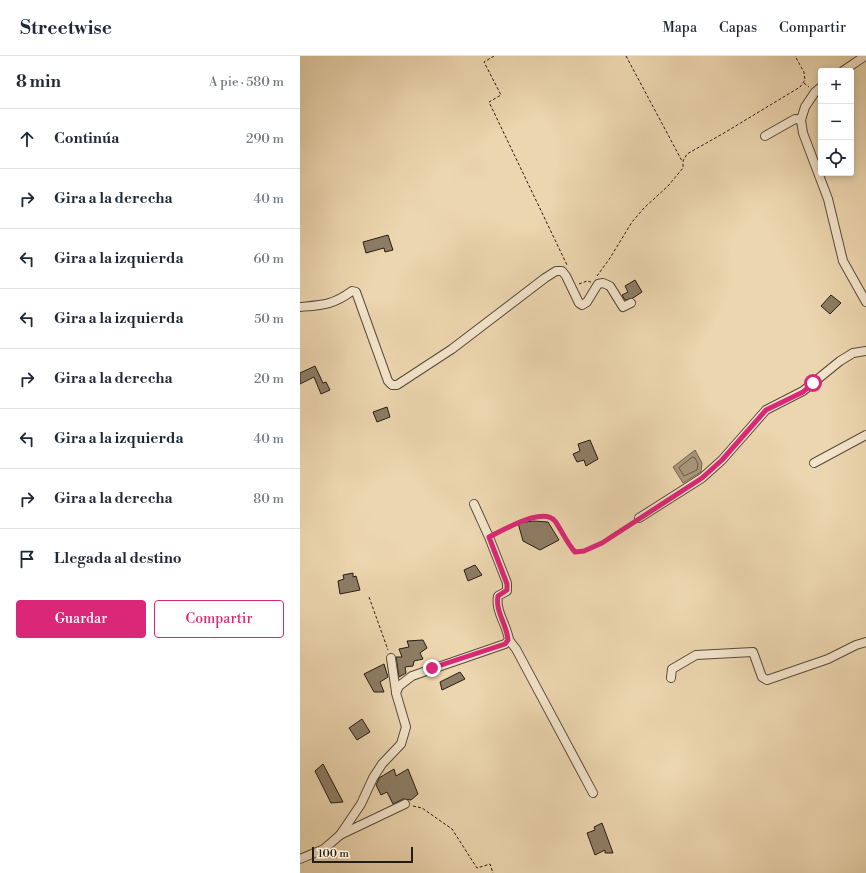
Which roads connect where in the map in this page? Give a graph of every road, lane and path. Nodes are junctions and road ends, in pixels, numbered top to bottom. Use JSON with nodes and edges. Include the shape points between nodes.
{"nodes":[{"id":1,"x":494,"y":56,"type":"edge"},
{"id":2,"x":626,"y":56,"type":"edge"},
{"id":3,"x":795,"y":56,"type":"edge"},
{"id":4,"x":865,"y":56,"type":"edge"},
{"id":5,"x":847,"y":68,"type":"edge"},
{"id":6,"x":818,"y":89,"type":"edge"},
{"id":7,"x":801,"y":120,"type":"junction"},
{"id":8,"x":765,"y":136,"type":"dead end"},
{"id":9,"x":683,"y":161,"type":"junction"},
{"id":10,"x":568,"y":267,"type":"dead end"},
{"id":11,"x":575,"y":280,"type":"dead end"},
{"id":12,"x":596,"y":281,"type":"junction"},
{"id":13,"x":866,"y":302,"type":"edge"},
{"id":14,"x":631,"y":303,"type":"dead end"},
{"id":15,"x":300,"y":307,"type":"edge"},
{"id":16,"x":866,"y":351,"type":"edge"},
{"id":17,"x":866,"y":435,"type":"edge"},
{"id":18,"x":814,"y":463,"type":"dead end"},
{"id":19,"x":474,"y":504,"type":"dead end"},
{"id":20,"x":639,"y":518,"type":"joint"},
{"id":21,"x":489,"y":537,"type":"junction"},
{"id":22,"x":369,"y":597,"type":"dead end"},
{"id":23,"x":508,"y":640,"type":"junction"},
{"id":24,"x":866,"y":642,"type":"edge"},
{"id":25,"x":391,"y":658,"type":"joint"},
{"id":26,"x":671,"y":678,"type":"dead end"},
{"id":27,"x":396,"y":693,"type":"junction"},
{"id":28,"x":593,"y":793,"type":"dead end"},
{"id":29,"x":405,"y":804,"type":"joint"},
{"id":30,"x":340,"y":835,"type":"junction"},
{"id":31,"x":300,"y":859,"type":"edge"},
{"id":32,"x":493,"y":873,"type":"edge"}],
"edges":[{"from":1,"to":10,"type":"path","via":[[484,62],[501,95],[489,102]]},
{"from":2,"to":9,"type":"path"},
{"from":3,"to":9,"type":"path","via":[[806,80],[800,87],[687,154]]},
{"from":4,"to":5,"type":"street"},
{"from":6,"to":7,"type":"street","via":[[805,107]]},
{"from":7,"to":8,"type":"street","via":[[795,118]]},
{"from":7,"to":13,"type":"street","via":[[803,133],[832,211],[843,261]]},
{"from":9,"to":12,"type":"path","via":[[683,168],[668,186],[632,222]]},
{"from":11,"to":12,"type":"path","via":[[578,287],[579,283]]},
{"from":12,"to":14,"type":"street","via":[[610,286],[623,307]]},
{"from":12,"to":15,"type":"street","via":[[587,302],[582,305],[578,303],[566,276],[562,271],[556,271],[452,350],[397,385],[392,385],[388,381],[356,292],[352,291],[341,300],[328,304]]},
{"from":16,"to":20,"type":"street","via":[[853,353],[803,392],[766,410],[722,460],[702,478]]},
{"from":17,"to":18,"type":"street"},
{"from":19,"to":21,"type":"street"},
{"from":20,"to":21,"type":"path","via":[[602,543],[584,551],[575,552],[567,544],[554,520],[548,517],[531,517]]},
{"from":21,"to":23,"type":"street","via":[[507,584],[507,590],[498,596],[496,603],[508,633]]},
{"from":22,"to":25,"type":"path"},
{"from":23,"to":27,"type":"street","via":[[505,644],[412,676],[399,686]]},
{"from":23,"to":28,"type":"street","via":[[516,649]]},
{"from":24,"to":26,"type":"street","via":[[828,659],[767,680],[762,677],[753,652],[696,655],[672,669]]},
{"from":25,"to":27,"type":"street"},
{"from":27,"to":30,"type":"street","via":[[406,727],[401,744],[379,769],[361,804]]},
{"from":29,"to":30,"type":"street"},
{"from":29,"to":32,"type":"path","via":[[422,808],[452,829],[477,868],[490,864]]},
{"from":30,"to":31,"type":"street","via":[[324,849]]}]}
